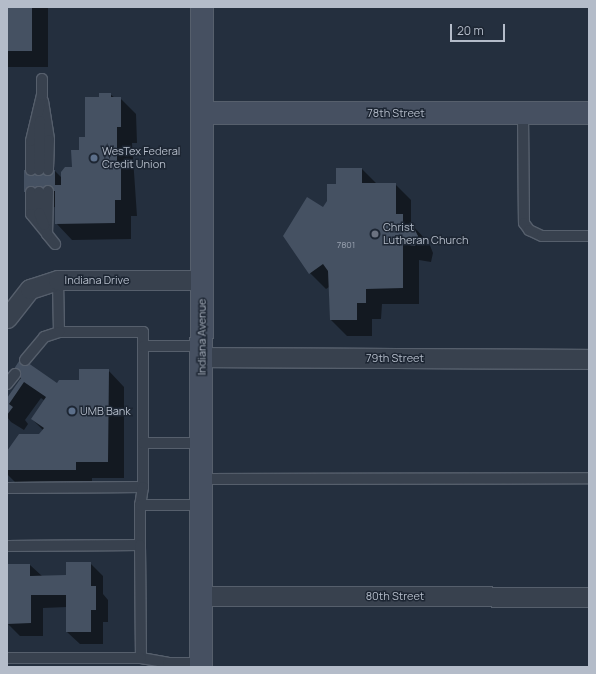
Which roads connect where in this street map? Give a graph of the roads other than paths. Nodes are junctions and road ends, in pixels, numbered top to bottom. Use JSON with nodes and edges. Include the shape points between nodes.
{"nodes":[{"id":1,"x":202,"y":7,"type":"edge"},
{"id":2,"x":42,"y":79,"type":"dead end"},
{"id":3,"x":42,"y":95,"type":"junction"},
{"id":4,"x":202,"y":113,"type":"junction"},
{"id":5,"x":523,"y":113,"type":"junction"},
{"id":6,"x":589,"y":114,"type":"edge"},
{"id":7,"x":47,"y":234,"type":"junction"},
{"id":8,"x":589,"y":236,"type":"edge"},
{"id":9,"x":55,"y":244,"type":"dead end"},
{"id":10,"x":58,"y":280,"type":"junction"},
{"id":11,"x":202,"y":280,"type":"junction"},
{"id":12,"x":7,"y":318,"type":"edge"},
{"id":13,"x":59,"y":332,"type":"junction"},
{"id":14,"x":143,"y":346,"type":"junction"},
{"id":15,"x":202,"y":352,"type":"junction"},
{"id":16,"x":589,"y":358,"type":"edge"},
{"id":17,"x":25,"y":360,"type":"dead end"},
{"id":18,"x":15,"y":374,"type":"dead end"},
{"id":19,"x":7,"y":384,"type":"edge"},
{"id":20,"x":143,"y":443,"type":"junction"},
{"id":21,"x":202,"y":443,"type":"junction"},
{"id":22,"x":589,"y":478,"type":"edge"},
{"id":23,"x":202,"y":479,"type":"junction"},
{"id":24,"x":143,"y":487,"type":"junction"},
{"id":25,"x":7,"y":488,"type":"edge"},
{"id":26,"x":140,"y":505,"type":"junction"},
{"id":27,"x":202,"y":505,"type":"junction"},
{"id":28,"x":140,"y":545,"type":"junction"},
{"id":29,"x":7,"y":546,"type":"edge"},
{"id":30,"x":202,"y":596,"type":"junction"},
{"id":31,"x":589,"y":597,"type":"edge"},
{"id":32,"x":7,"y":658,"type":"edge"},
{"id":33,"x":141,"y":658,"type":"junction"},
{"id":34,"x":117,"y":662,"type":"edge"},
{"id":35,"x":201,"y":665,"type":"edge"}],
"edges":[{"from":1,"to":4,"type":"main road","name":"Indiana Avenue"},
{"from":2,"to":3,"type":"lane"},
{"from":3,"to":3,"type":"lane","via":[[31,141],[39,170],[49,140]]},
{"from":4,"to":5,"type":"main road","name":"78th Street"},
{"from":4,"to":11,"type":"main road","name":"Indiana Avenue"},
{"from":5,"to":6,"type":"main road","name":"78th Street"},
{"from":5,"to":8,"type":"lane","via":[[524,223],[528,230],[542,236]]},
{"from":7,"to":7,"type":"lane","via":[[31,214],[40,192]]},
{"from":7,"to":9,"type":"lane"},
{"from":10,"to":11,"type":"street","name":"Indiana Drive"},
{"from":10,"to":12,"type":"street","name":"Indiana Drive","via":[[30,289]]},
{"from":10,"to":13,"type":"lane"},
{"from":11,"to":15,"type":"main road","name":"Indiana Avenue"},
{"from":13,"to":14,"type":"lane","via":[[143,332]]},
{"from":13,"to":17,"type":"lane","via":[[44,337]]},
{"from":14,"to":15,"type":"lane"},
{"from":14,"to":20,"type":"lane"},
{"from":15,"to":16,"type":"street","name":"79th Street"},
{"from":15,"to":21,"type":"main road","name":"Indiana Avenue"},
{"from":18,"to":19,"type":"lane"},
{"from":20,"to":21,"type":"lane"},
{"from":20,"to":24,"type":"lane"},
{"from":21,"to":23,"type":"main road","name":"Indiana Avenue"},
{"from":22,"to":23,"type":"lane"},
{"from":23,"to":27,"type":"main road","name":"Indiana Avenue"},
{"from":24,"to":25,"type":"lane"},
{"from":24,"to":26,"type":"lane"},
{"from":26,"to":27,"type":"lane"},
{"from":26,"to":28,"type":"lane"},
{"from":27,"to":30,"type":"main road","name":"Indiana Avenue"},
{"from":28,"to":29,"type":"lane"},
{"from":28,"to":33,"type":"lane"},
{"from":30,"to":31,"type":"street","name":"80th Street"},
{"from":30,"to":35,"type":"main road","name":"Indiana Avenue"},
{"from":32,"to":34,"type":"lane"},
{"from":33,"to":34,"type":"lane"},
{"from":33,"to":35,"type":"lane"}]}
